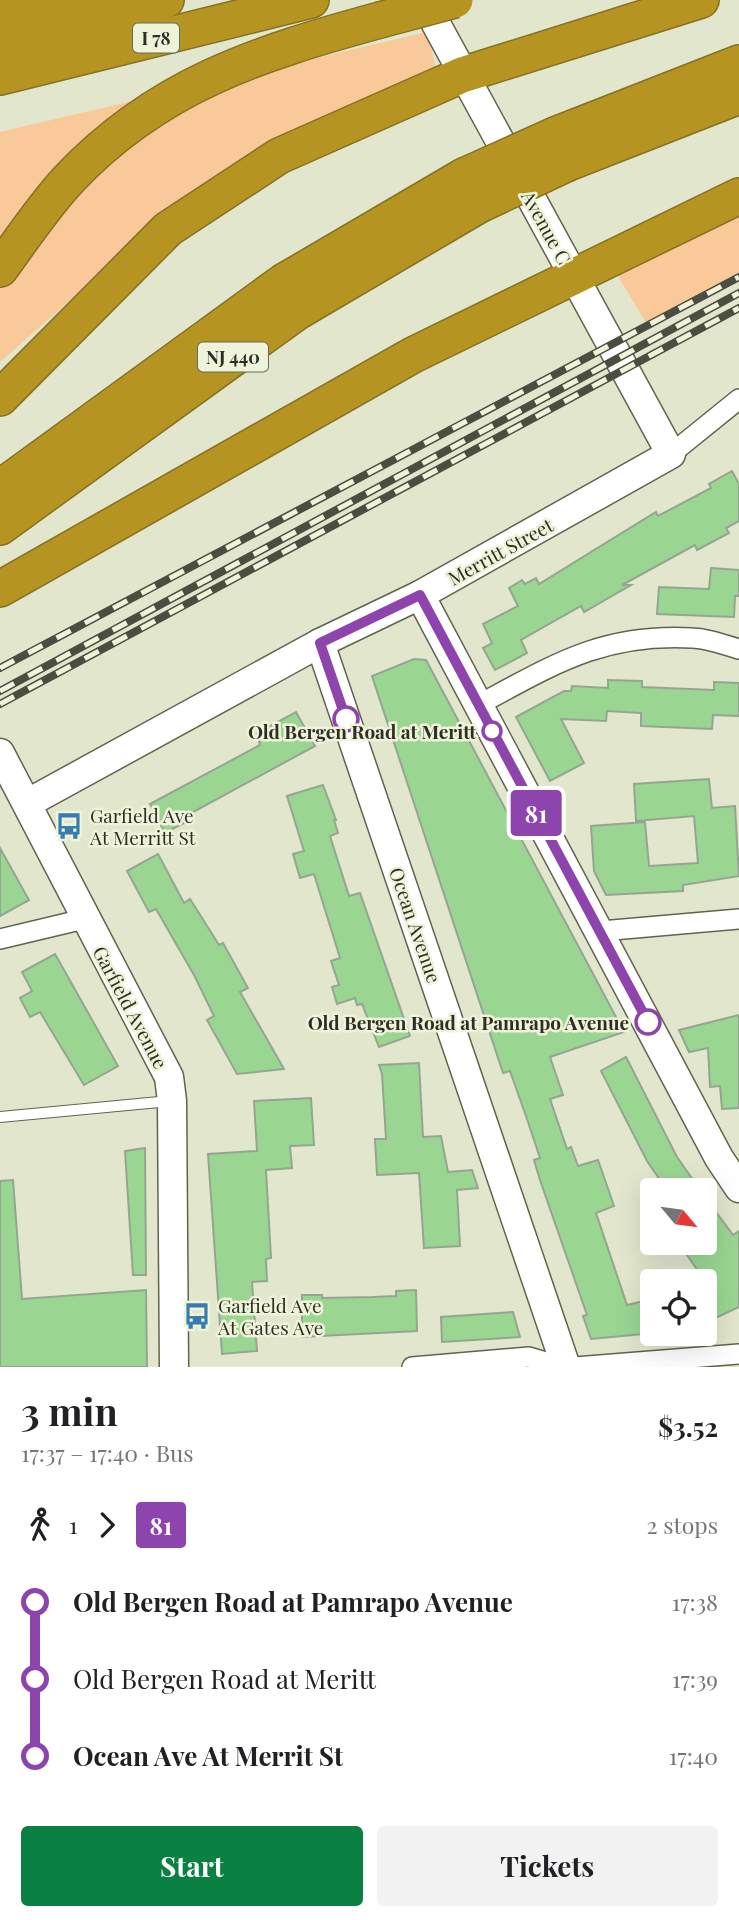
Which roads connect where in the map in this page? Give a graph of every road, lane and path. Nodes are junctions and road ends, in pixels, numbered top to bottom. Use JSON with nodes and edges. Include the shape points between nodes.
{"nodes":[{"id":1,"x":87,"y":0,"type":"edge"},
{"id":2,"x":166,"y":0,"type":"edge"},
{"id":3,"x":311,"y":0,"type":"edge"},
{"id":4,"x":423,"y":0,"type":"edge"},
{"id":5,"x":455,"y":0,"type":"edge"},
{"id":6,"x":701,"y":0,"type":"edge"},
{"id":7,"x":0,"y":11,"type":"edge"},
{"id":8,"x":0,"y":45,"type":"edge"},
{"id":9,"x":739,"y":63,"type":"edge"},
{"id":10,"x":462,"y":75,"type":"junction"},
{"id":11,"x":0,"y":77,"type":"edge"},
{"id":12,"x":739,"y":96,"type":"edge"},
{"id":13,"x":561,"y":149,"type":"junction"},
{"id":14,"x":472,"y":190,"type":"junction"},
{"id":15,"x":739,"y":196,"type":"edge"},
{"id":16,"x":0,"y":269,"type":"edge"},
{"id":17,"x":574,"y":275,"type":"junction"},
{"id":18,"x":0,"y":398,"type":"edge"},
{"id":19,"x":739,"y":399,"type":"edge"},
{"id":20,"x":671,"y":454,"type":"junction"},
{"id":21,"x":0,"y":488,"type":"edge"},
{"id":22,"x":0,"y":527,"type":"edge"},
{"id":23,"x":0,"y":589,"type":"edge"},
{"id":24,"x":420,"y":595,"type":"junction"},
{"id":25,"x":320,"y":643,"type":"junction"},
{"id":26,"x":739,"y":649,"type":"edge"},
{"id":27,"x":478,"y":705,"type":"junction"},
{"id":28,"x":0,"y":752,"type":"edge"},
{"id":29,"x":28,"y":803,"type":"junction"},
{"id":30,"x":84,"y":919,"type":"junction"},
{"id":31,"x":739,"y":919,"type":"edge"},
{"id":32,"x":601,"y":931,"type":"junction"},
{"id":33,"x":0,"y":939,"type":"edge"},
{"id":34,"x":172,"y":1101,"type":"junction"},
{"id":35,"x":0,"y":1117,"type":"edge"},
{"id":36,"x":739,"y":1188,"type":"edge"},
{"id":37,"x":739,"y":1354,"type":"edge"},
{"id":38,"x":174,"y":1367,"type":"edge"},
{"id":39,"x":412,"y":1367,"type":"edge"},
{"id":40,"x":564,"y":1367,"type":"edge"},
{"id":41,"x":575,"y":1367,"type":"edge"}],
"edges":[{"from":1,"to":7,"type":"highway"},
{"from":2,"to":8,"type":"highway","number":"I 78"},
{"from":3,"to":11,"type":"highway","number":"I 78"},
{"from":4,"to":10,"type":"main road","name":"Avenue C"},
{"from":5,"to":16,"type":"highway","bridge":true,"via":[[270,51],[209,76],[147,113],[100,150],[67,181]]},
{"from":6,"to":10,"type":"highway"},
{"from":9,"to":13,"type":"highway","number":"NJ 440"},
{"from":10,"to":17,"type":"main road","name":"Avenue C"},
{"from":10,"to":18,"type":"highway","via":[[279,156],[223,190],[158,238]]},
{"from":12,"to":13,"type":"highway","number":"NJ 440"},
{"from":13,"to":14,"type":"highway","number":"NJ 440","bridge":true},
{"from":14,"to":21,"type":"highway","number":"NJ 440","via":[[283,282]]},
{"from":14,"to":22,"type":"highway","number":"NJ 440"},
{"from":15,"to":17,"type":"highway"},
{"from":17,"to":20,"type":"main road","name":"Avenue C"},
{"from":17,"to":23,"type":"highway","via":[[389,368]]},
{"from":19,"to":20,"type":"street","name":"Merritt Street"},
{"from":20,"to":24,"type":"main road","name":"Merritt Street"},
{"from":24,"to":25,"type":"main road","name":"Merritt Street"},
{"from":24,"to":27,"type":"main road"},
{"from":25,"to":29,"type":"main road","name":"Merritt Street"},
{"from":25,"to":40,"type":"main road","name":"Ocean Avenue"},
{"from":26,"to":27,"type":"street","via":[[693,638],[615,642],[571,655]]},
{"from":27,"to":32,"type":"main road"},
{"from":28,"to":29,"type":"main road","name":"Garfield Avenue"},
{"from":29,"to":30,"type":"main road","name":"Garfield Avenue"},
{"from":30,"to":33,"type":"street"},
{"from":30,"to":34,"type":"main road","name":"Garfield Avenue","via":[[169,1077]]},
{"from":31,"to":32,"type":"street"},
{"from":32,"to":36,"type":"main road"},
{"from":34,"to":35,"type":"lane"},
{"from":34,"to":38,"type":"main road","name":"Garfield Avenue"},
{"from":37,"to":41,"type":"street"},
{"from":39,"to":40,"type":"street","via":[[529,1357]]}]}
